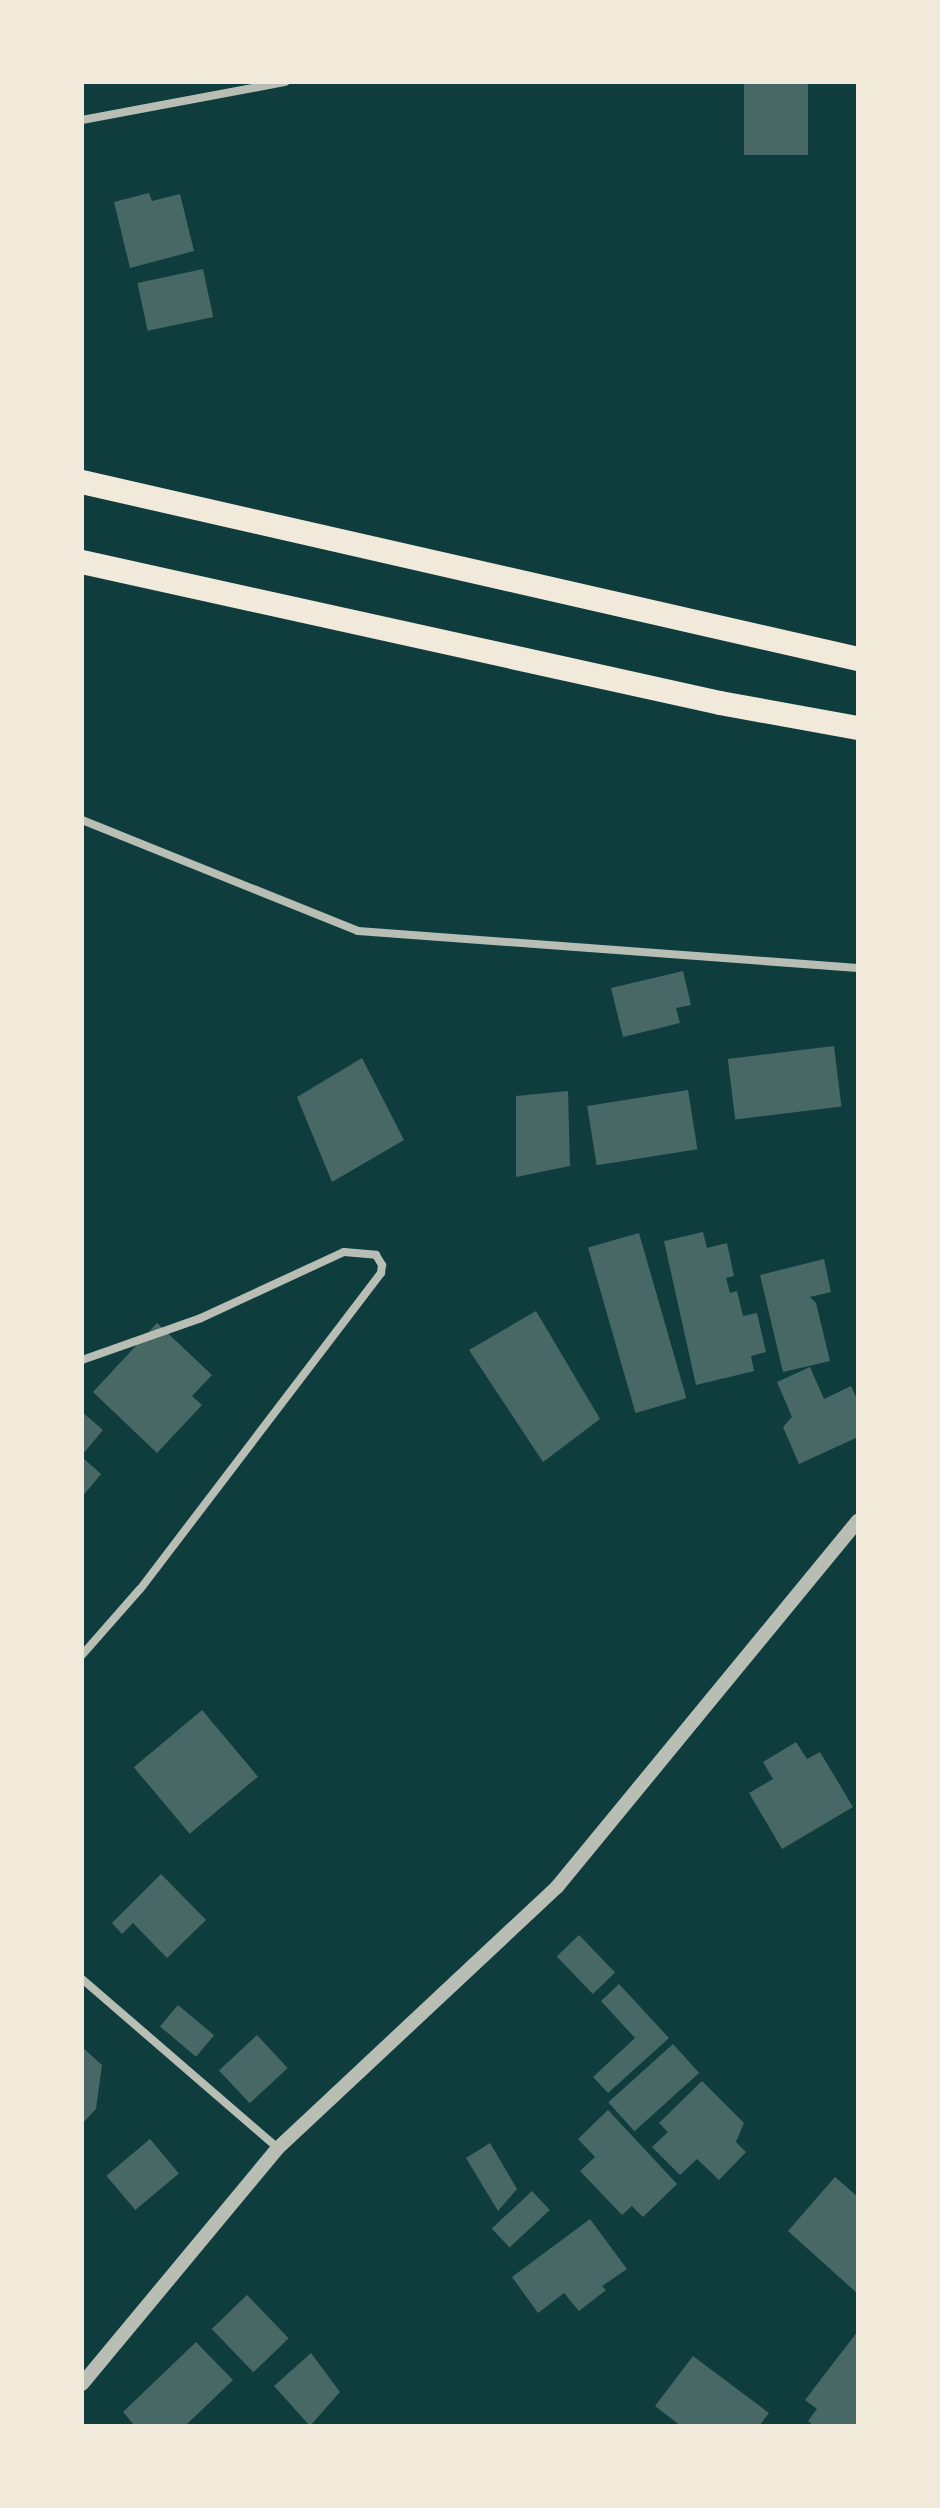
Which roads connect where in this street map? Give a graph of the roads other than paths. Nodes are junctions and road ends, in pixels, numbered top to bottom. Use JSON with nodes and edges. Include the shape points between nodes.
{"nodes":[{"id":1,"x":285,"y":82,"type":"edge"},
{"id":2,"x":82,"y":120,"type":"edge"},
{"id":3,"x":82,"y":482,"type":"edge"},
{"id":4,"x":82,"y":562,"type":"edge"},
{"id":5,"x":858,"y":659,"type":"edge"},
{"id":6,"x":858,"y":728,"type":"edge"},
{"id":7,"x":82,"y":820,"type":"edge"},
{"id":8,"x":858,"y":968,"type":"edge"},
{"id":9,"x":82,"y":1360,"type":"edge"},
{"id":10,"x":858,"y":1521,"type":"edge"},
{"id":11,"x":82,"y":1655,"type":"edge"},
{"id":12,"x":82,"y":1979,"type":"edge"},
{"id":13,"x":278,"y":2148,"type":"junction"},
{"id":14,"x":82,"y":2384,"type":"edge"}],
"edges":[{"from":1,"to":2,"type":"street"},
{"from":3,"to":5,"type":"highway"},
{"from":4,"to":6,"type":"highway","via":[[720,703]]},
{"from":7,"to":8,"type":"street","via":[[358,931]]},
{"from":9,"to":11,"type":"street","via":[[201,1318],[344,1252],[376,1255],[382,1265],[140,1589]]},
{"from":10,"to":13,"type":"street","via":[[557,1887]]},
{"from":12,"to":13,"type":"street"},
{"from":13,"to":14,"type":"street"}]}
